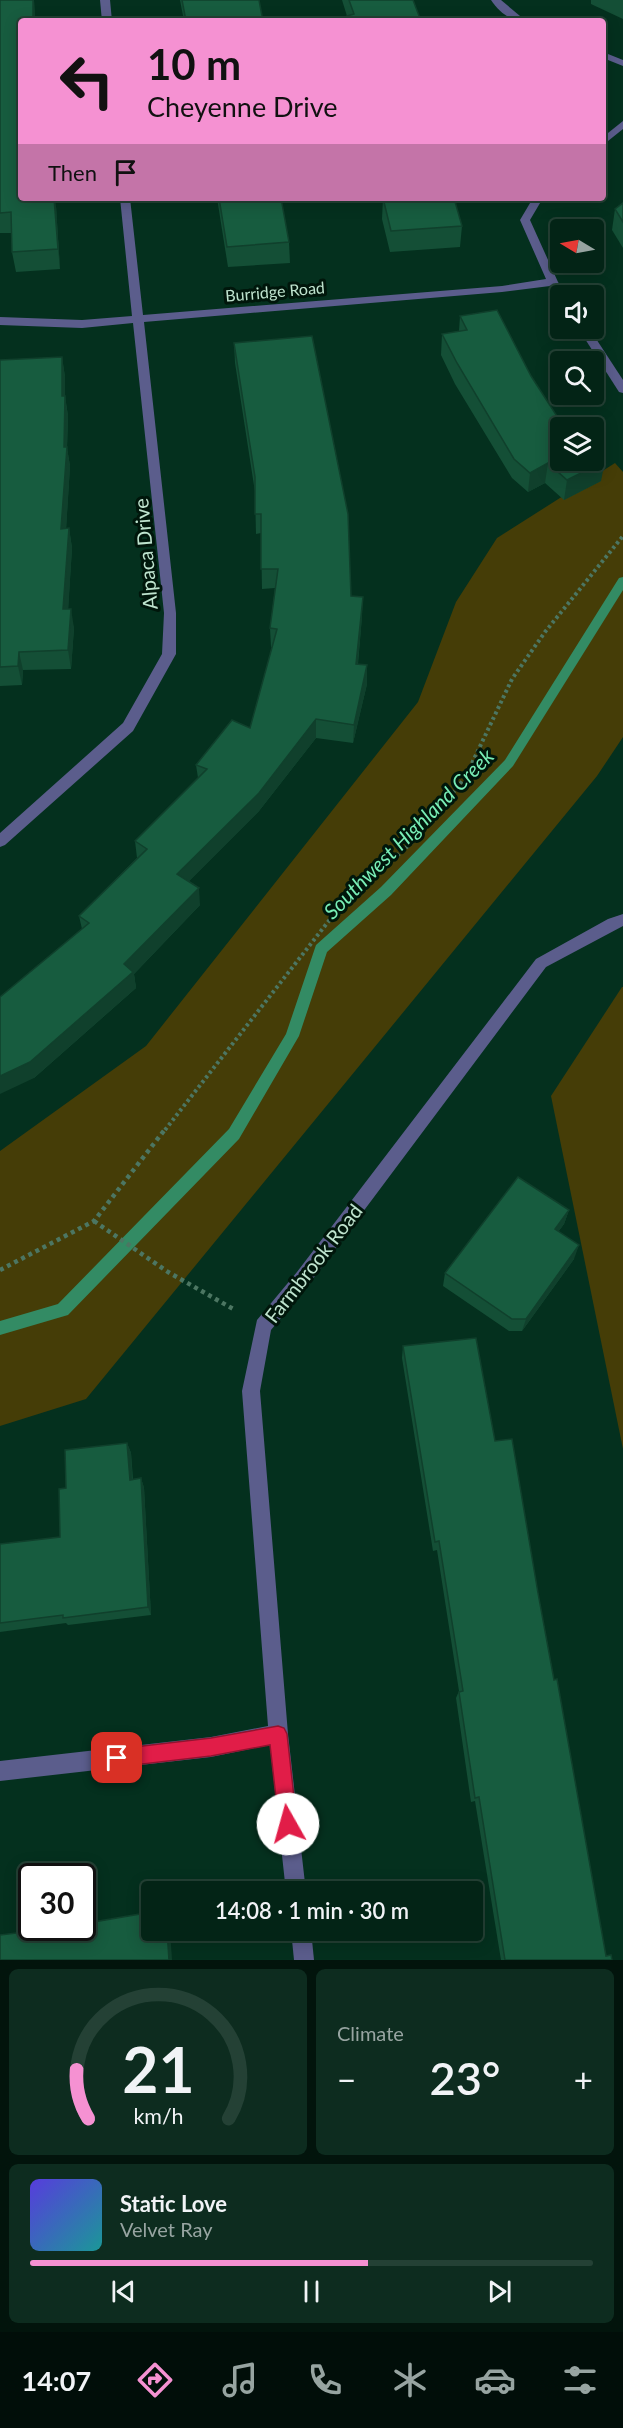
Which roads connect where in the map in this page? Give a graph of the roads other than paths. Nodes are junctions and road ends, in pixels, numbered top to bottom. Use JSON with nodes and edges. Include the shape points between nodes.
{"nodes":[{"id":1,"x":105,"y":0,"type":"edge"},
{"id":2,"x":496,"y":0,"type":"edge"},
{"id":3,"x":107,"y":18,"type":"edge"},
{"id":4,"x":517,"y":18,"type":"edge"},
{"id":5,"x":606,"y":56,"type":"edge"},
{"id":6,"x":623,"y":63,"type":"edge"},
{"id":7,"x":623,"y":124,"type":"edge"},
{"id":8,"x":606,"y":139,"type":"edge"},
{"id":9,"x":125,"y":201,"type":"edge"},
{"id":10,"x":536,"y":201,"type":"edge"},
{"id":11,"x":553,"y":282,"type":"junction"},
{"id":12,"x":555,"y":285,"type":"edge"},
{"id":13,"x":140,"y":319,"type":"junction"},
{"id":14,"x":0,"y":321,"type":"edge"},
{"id":15,"x":590,"y":339,"type":"edge"},
{"id":16,"x":623,"y":389,"type":"edge"},
{"id":17,"x":0,"y":841,"type":"edge"},
{"id":18,"x":623,"y":920,"type":"edge"},
{"id":19,"x":278,"y":1734,"type":"junction"},
{"id":20,"x":0,"y":1771,"type":"edge"},
{"id":21,"x":295,"y":1881,"type":"edge"},
{"id":22,"x":302,"y":1941,"type":"edge"},
{"id":23,"x":304,"y":1960,"type":"edge"}],
"edges":[{"from":1,"to":3,"type":"street"},
{"from":2,"to":4,"type":"street"},
{"from":5,"to":6,"type":"street"},
{"from":7,"to":8,"type":"street"},
{"from":9,"to":13,"type":"street","name":"Alpaca Drive"},
{"from":10,"to":11,"type":"street","via":[[525,220]]},
{"from":11,"to":12,"type":"street"},
{"from":11,"to":13,"type":"street","name":"Burridge Road"},
{"from":13,"to":14,"type":"street","name":"Burridge Road","via":[[82,324]]},
{"from":13,"to":17,"type":"street","name":"Alpaca Drive","via":[[170,613],[169,654],[128,727]]},
{"from":15,"to":16,"type":"street"},
{"from":18,"to":19,"type":"street","name":"Farmbrook Road","via":[[541,963],[263,1326],[251,1391]]},
{"from":19,"to":20,"type":"street","via":[[211,1747]]},
{"from":19,"to":21,"type":"street","name":"Farmbrook Road"},
{"from":22,"to":23,"type":"street"}]}
